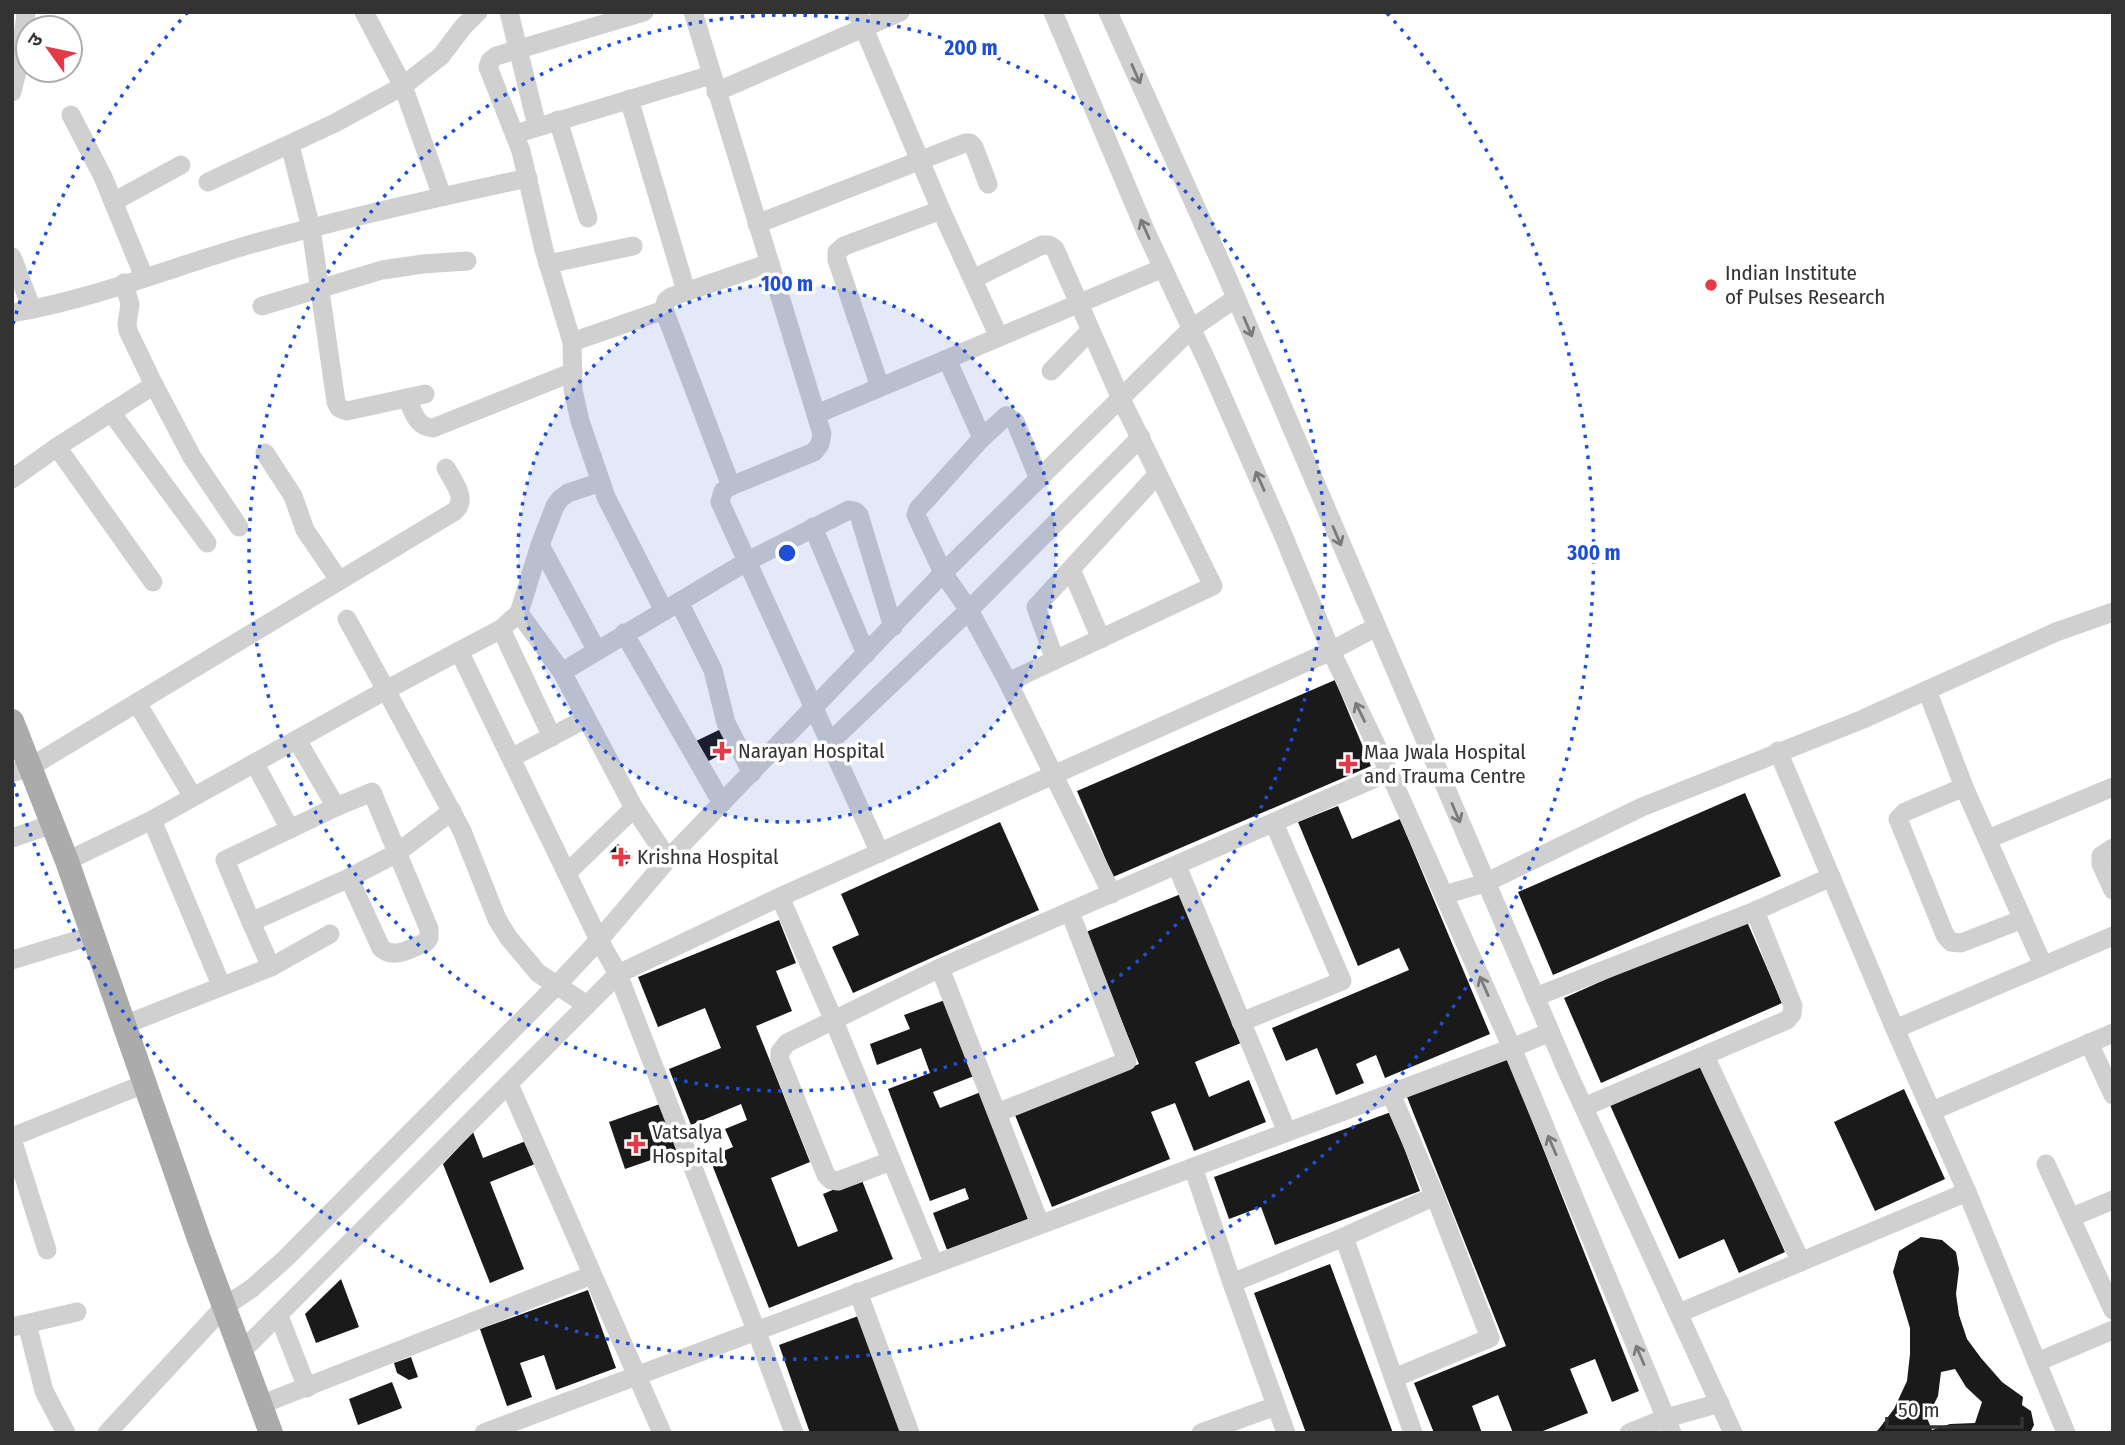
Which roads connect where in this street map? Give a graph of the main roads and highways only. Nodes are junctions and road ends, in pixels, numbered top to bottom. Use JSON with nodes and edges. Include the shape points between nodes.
{"nodes":[{"id":1,"x":12,"y":721,"type":"edge"},
{"id":2,"x":22,"y":770,"type":"edge"},
{"id":3,"x":271,"y":1433,"type":"edge"}],
"edges":[{"from":1,"to":2,"type":"main road"},
{"from":2,"to":3,"type":"main road","via":[[68,861]]}]}
